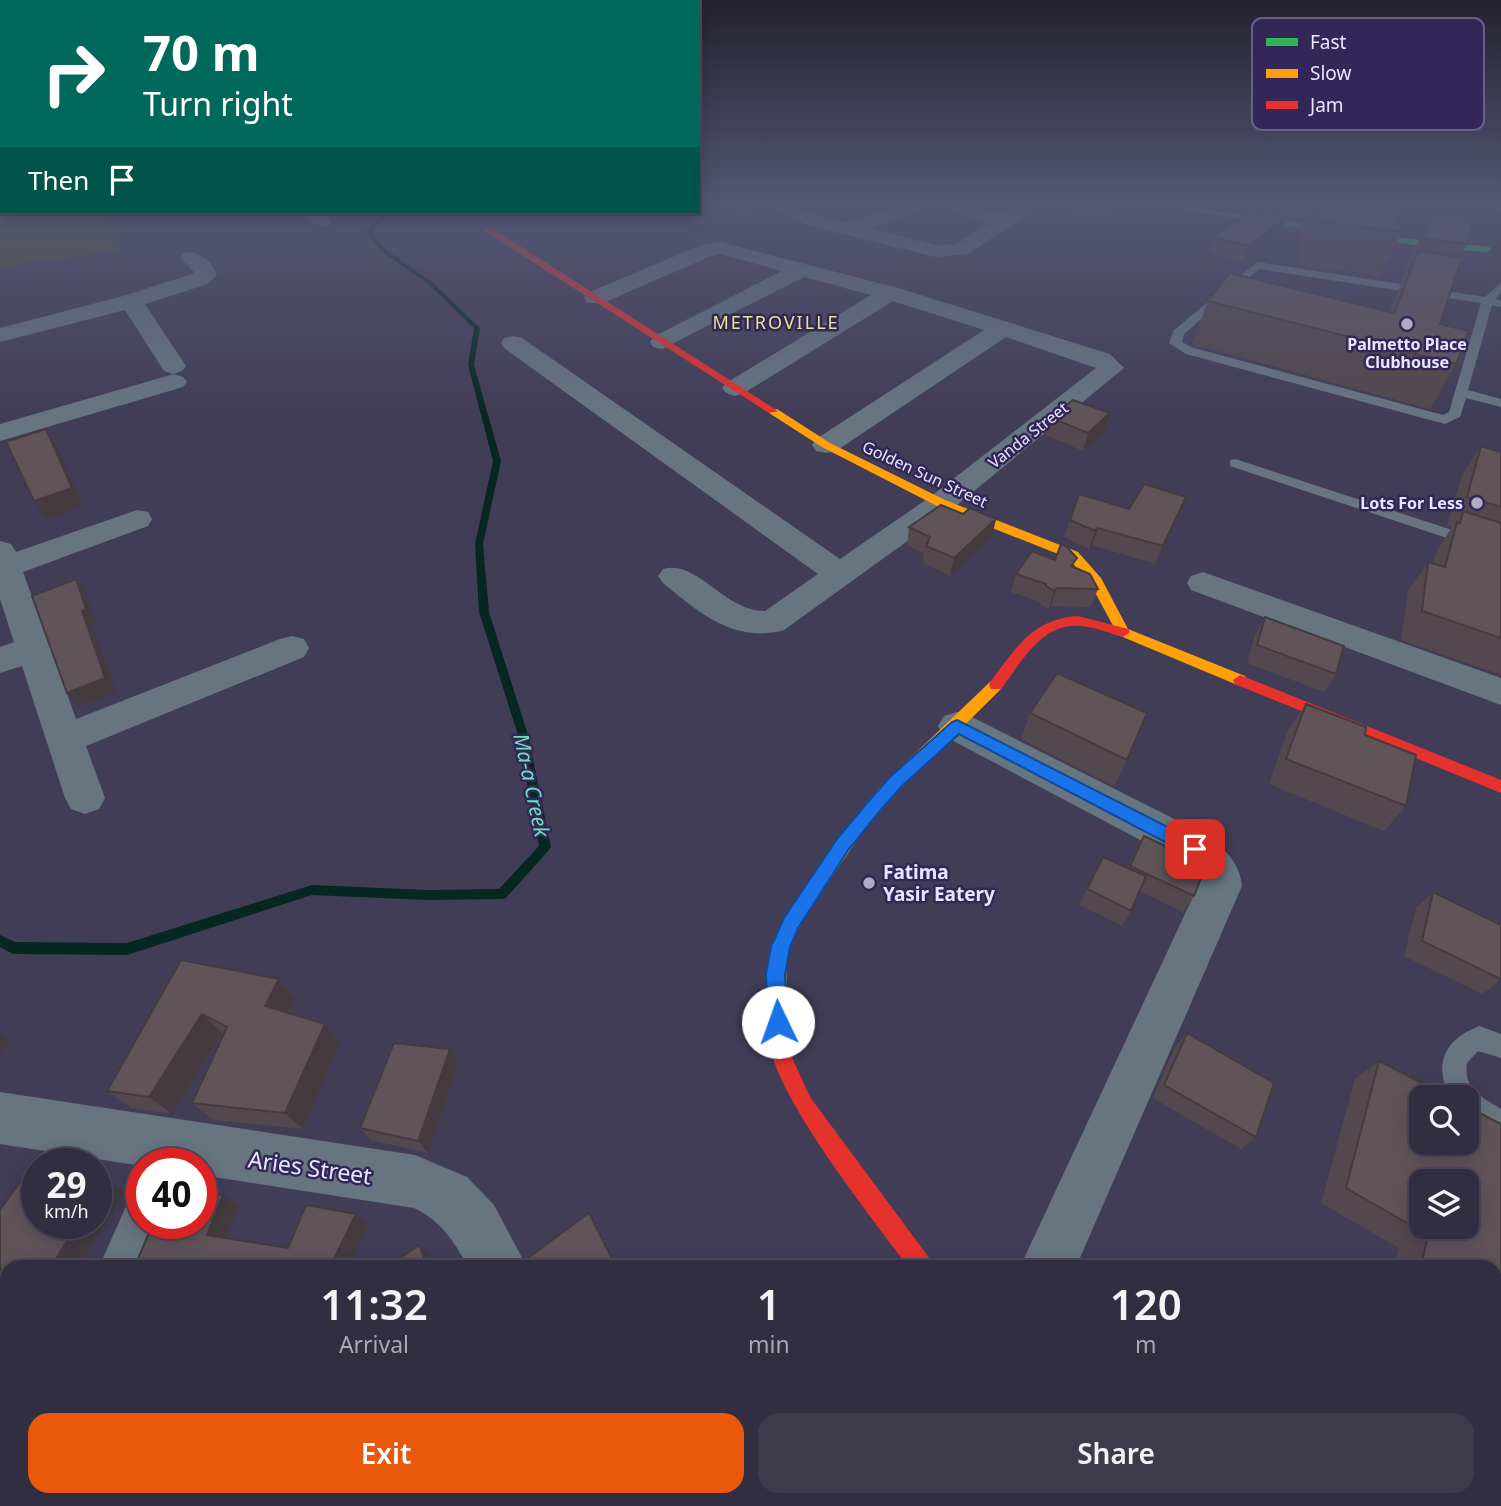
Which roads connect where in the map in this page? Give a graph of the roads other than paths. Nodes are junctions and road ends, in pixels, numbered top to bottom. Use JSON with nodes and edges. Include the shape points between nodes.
{"nodes":[{"id":1,"x":206,"y":272,"type":"edge"},
{"id":2,"x":554,"y":272,"type":"edge"},
{"id":3,"x":657,"y":272,"type":"edge"},
{"id":4,"x":796,"y":272,"type":"edge"},
{"id":5,"x":814,"y":272,"type":"edge"},
{"id":6,"x":1249,"y":272,"type":"edge"},
{"id":7,"x":1308,"y":272,"type":"edge"},
{"id":8,"x":1501,"y":286,"type":"edge"},
{"id":9,"x":890,"y":293,"type":"junction"},
{"id":10,"x":595,"y":299,"type":"junction"},
{"id":11,"x":131,"y":301,"type":"junction"},
{"id":12,"x":1487,"y":301,"type":"junction"},
{"id":13,"x":1501,"y":304,"type":"edge"},
{"id":14,"x":1003,"y":328,"type":"junction"},
{"id":15,"x":0,"y":334,"type":"edge"},
{"id":16,"x":662,"y":342,"type":"junction"},
{"id":17,"x":513,"y":344,"type":"dead end"},
{"id":18,"x":734,"y":388,"type":"junction"},
{"id":19,"x":1463,"y":393,"type":"junction"},
{"id":20,"x":1501,"y":403,"type":"edge"},
{"id":21,"x":0,"y":433,"type":"edge"},
{"id":22,"x":826,"y":445,"type":"junction"},
{"id":23,"x":1235,"y":463,"type":"dead end"},
{"id":24,"x":941,"y":503,"type":"junction"},
{"id":25,"x":137,"y":519,"type":"dead end"},
{"id":26,"x":1501,"y":551,"type":"edge"},
{"id":27,"x":3,"y":559,"type":"edge"},
{"id":28,"x":841,"y":575,"type":"junction"},
{"id":29,"x":674,"y":576,"type":"dead end"},
{"id":30,"x":1202,"y":583,"type":"dead end"},
{"id":31,"x":1123,"y":632,"type":"junction"},
{"id":32,"x":33,"y":648,"type":"junction"},
{"id":33,"x":292,"y":648,"type":"dead end"},
{"id":34,"x":0,"y":661,"type":"edge"},
{"id":35,"x":1501,"y":692,"type":"edge"},
{"id":36,"x":957,"y":726,"type":"junction"},
{"id":37,"x":64,"y":739,"type":"junction"},
{"id":38,"x":1501,"y":787,"type":"edge"},
{"id":39,"x":85,"y":798,"type":"dead end"},
{"id":40,"x":1501,"y":1046,"type":"edge"},
{"id":41,"x":1457,"y":1085,"type":"edge"},
{"id":42,"x":1479,"y":1110,"type":"edge"},
{"id":43,"x":0,"y":1118,"type":"edge"},
{"id":44,"x":1501,"y":1124,"type":"edge"},
{"id":45,"x":138,"y":1148,"type":"edge"},
{"id":46,"x":217,"y":1161,"type":"edge"},
{"id":47,"x":138,"y":1239,"type":"edge"},
{"id":48,"x":130,"y":1260,"type":"edge"},
{"id":49,"x":495,"y":1260,"type":"edge"},
{"id":50,"x":917,"y":1260,"type":"edge"},
{"id":51,"x":1051,"y":1260,"type":"edge"}],
"edges":[{"from":1,"to":11,"type":"street","via":[[200,279]]},
{"from":2,"to":10,"type":"street","name":"Golden Sun Street"},
{"from":3,"to":10,"type":"street"},
{"from":4,"to":16,"type":"street"},
{"from":5,"to":9,"type":"street"},
{"from":6,"to":19,"type":"lane","via":[[1174,338],[1175,343],[1436,419],[1452,418]]},
{"from":7,"to":12,"type":"lane"},
{"from":8,"to":12,"type":"lane"},
{"from":9,"to":14,"type":"street"},
{"from":9,"to":18,"type":"street"},
{"from":10,"to":16,"type":"street","name":"Golden Sun Street"},
{"from":11,"to":15,"type":"street"},
{"from":11,"to":21,"type":"street","via":[[173,374]]},
{"from":12,"to":13,"type":"lane"},
{"from":12,"to":19,"type":"lane"},
{"from":14,"to":22,"type":"street"},
{"from":14,"to":24,"type":"street","name":"Vanda Street","via":[[1101,359],[1110,365],[1109,371]]},
{"from":16,"to":18,"type":"street","name":"Golden Sun Street"},
{"from":17,"to":28,"type":"street"},
{"from":18,"to":22,"type":"street","name":"Golden Sun Street"},
{"from":19,"to":20,"type":"lane"},
{"from":22,"to":24,"type":"street","name":"Golden Sun Street"},
{"from":23,"to":26,"type":"lane"},
{"from":24,"to":28,"type":"street","name":"Vanda Street"},
{"from":24,"to":31,"type":"street","name":"Golden Sun Street","via":[[1073,555],[1095,577]]},
{"from":25,"to":27,"type":"street"},
{"from":27,"to":32,"type":"street"},
{"from":28,"to":29,"type":"street","name":"Vanda Street","via":[[772,622],[753,624],[732,619]]},
{"from":30,"to":35,"type":"street"},
{"from":31,"to":36,"type":"street","via":[[1086,619],[1056,622],[1042,629]]},
{"from":31,"to":38,"type":"street"},
{"from":32,"to":34,"type":"street"},
{"from":32,"to":37,"type":"street"},
{"from":33,"to":37,"type":"street"},
{"from":36,"to":50,"type":"street","via":[[896,782],[843,844],[790,924],[776,974],[783,1060],[795,1090]]},
{"from":36,"to":51,"type":"street","via":[[1195,849],[1220,875],[1220,886]]},
{"from":37,"to":39,"type":"street"},
{"from":40,"to":41,"type":"lane","via":[[1479,1038],[1464,1045],[1453,1062]]},
{"from":42,"to":44,"type":"lane"},
{"from":43,"to":45,"type":"street","name":"Aries Street"},
{"from":46,"to":49,"type":"street","name":"Aries Street","via":[[415,1182],[449,1196],[475,1224]]},
{"from":47,"to":48,"type":"street"}]}
